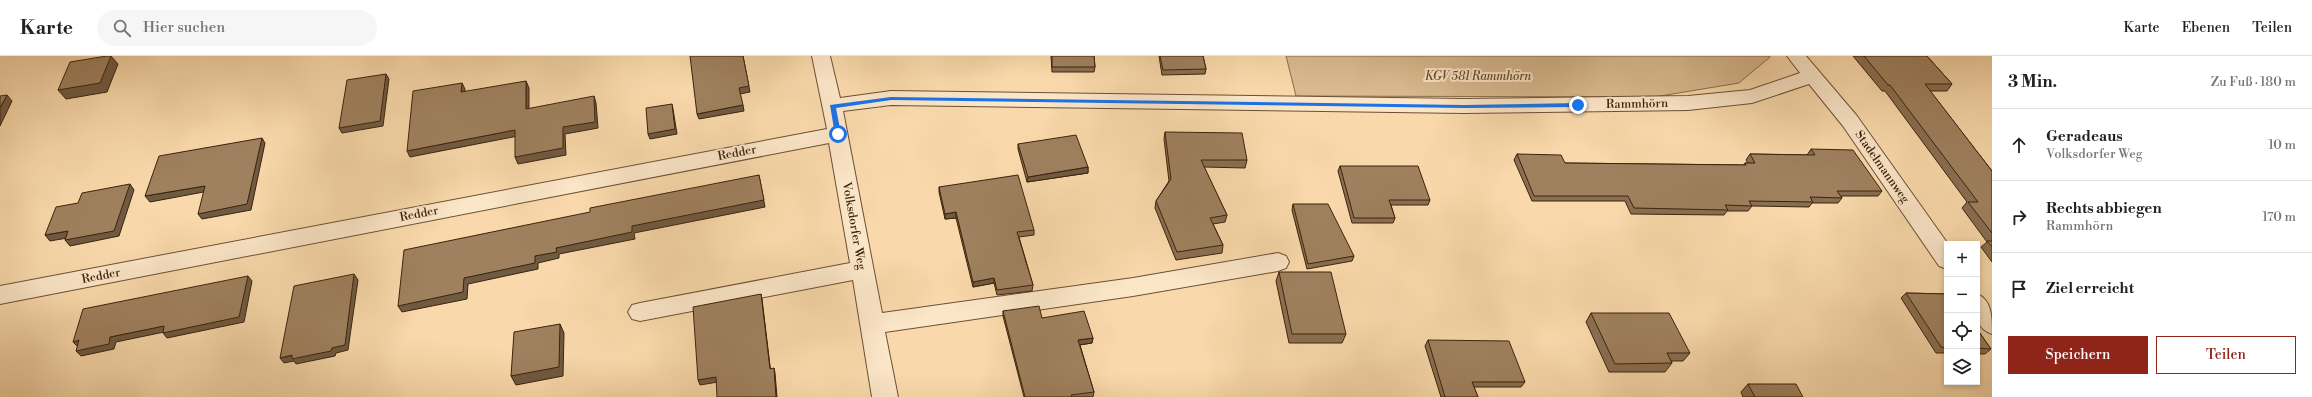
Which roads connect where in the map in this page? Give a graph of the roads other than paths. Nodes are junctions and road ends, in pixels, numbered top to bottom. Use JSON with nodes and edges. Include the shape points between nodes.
{"nodes":[{"id":1,"x":822,"y":56,"type":"edge"},
{"id":2,"x":1796,"y":56,"type":"edge"},
{"id":3,"x":1813,"y":76,"type":"junction"},
{"id":4,"x":832,"y":106,"type":"junction"},
{"id":5,"x":838,"y":134,"type":"junction"},
{"id":6,"x":1944,"y":256,"type":"edge"},
{"id":7,"x":1278,"y":262,"type":"dead end"},
{"id":8,"x":862,"y":269,"type":"junction"},
{"id":9,"x":0,"y":295,"type":"edge"},
{"id":10,"x":1980,"y":307,"type":"edge"},
{"id":11,"x":640,"y":312,"type":"dead end"},
{"id":12,"x":872,"y":324,"type":"junction"},
{"id":13,"x":1992,"y":324,"type":"edge"},
{"id":14,"x":885,"y":397,"type":"edge"}],
"edges":[{"from":1,"to":4,"type":"street","name":"Volksdorfer Weg"},
{"from":2,"to":3,"type":"street"},
{"from":3,"to":4,"type":"street","name":"Rammhörn","via":[[1752,96],[1688,103],[1464,106],[891,98]]},
{"from":3,"to":6,"type":"street","name":"Stadelmannweg","via":[[1850,121]]},
{"from":4,"to":5,"type":"street","name":"Volksdorfer Weg"},
{"from":5,"to":8,"type":"street","name":"Volksdorfer Weg"},
{"from":5,"to":9,"type":"street","name":"Redder"},
{"from":7,"to":12,"type":"street","via":[[1132,287]]},
{"from":8,"to":11,"type":"street"},
{"from":8,"to":12,"type":"street","name":"Volksdorfer Weg"},
{"from":10,"to":13,"type":"street"},
{"from":12,"to":14,"type":"street","name":"Volksdorfer Weg"}]}
